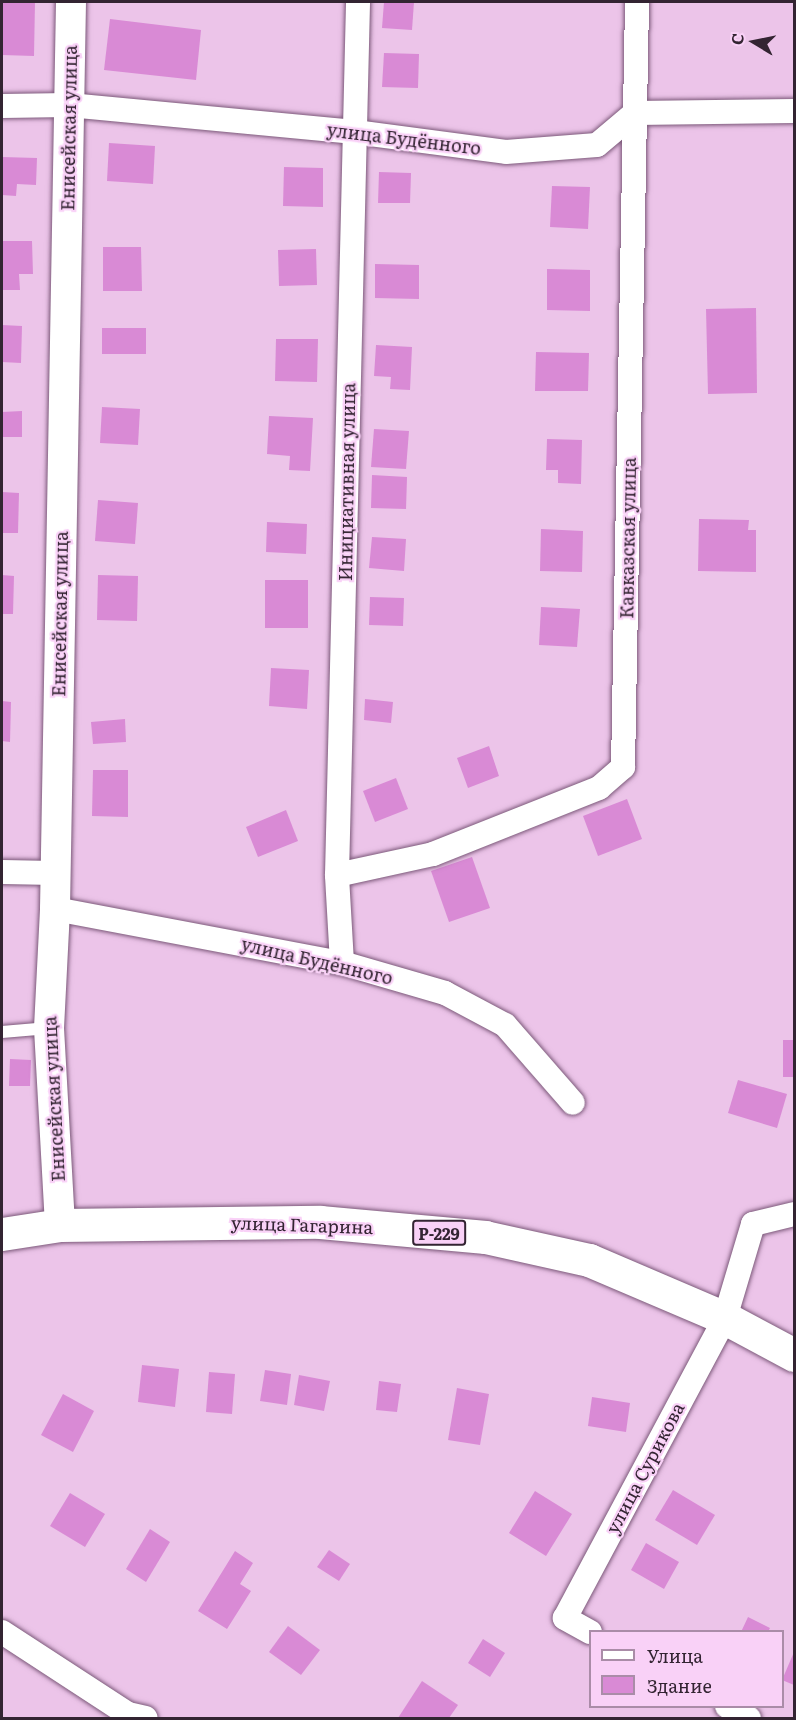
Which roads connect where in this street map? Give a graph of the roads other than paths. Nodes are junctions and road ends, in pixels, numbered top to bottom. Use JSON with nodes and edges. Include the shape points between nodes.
{"nodes":[{"id":1,"x":71,"y":2,"type":"edge"},
{"id":2,"x":358,"y":2,"type":"edge"},
{"id":3,"x":637,"y":2,"type":"edge"},
{"id":4,"x":69,"y":105,"type":"junction"},
{"id":5,"x":2,"y":106,"type":"edge"},
{"id":6,"x":795,"y":111,"type":"edge"},
{"id":7,"x":634,"y":113,"type":"junction"},
{"id":8,"x":355,"y":132,"type":"junction"},
{"id":9,"x":2,"y":872,"type":"edge"},
{"id":10,"x":55,"y":873,"type":"junction"},
{"id":11,"x":337,"y":875,"type":"junction"},
{"id":12,"x":55,"y":909,"type":"junction"},
{"id":13,"x":342,"y":963,"type":"junction"},
{"id":14,"x":49,"y":1028,"type":"junction"},
{"id":15,"x":2,"y":1032,"type":"edge"},
{"id":16,"x":573,"y":1103,"type":"dead end"},
{"id":17,"x":795,"y":1214,"type":"edge"},
{"id":18,"x":60,"y":1225,"type":"junction"},
{"id":19,"x":2,"y":1234,"type":"edge"},
{"id":20,"x":725,"y":1318,"type":"junction"},
{"id":21,"x":795,"y":1355,"type":"edge"},
{"id":22,"x":589,"y":1631,"type":"edge"},
{"id":23,"x":2,"y":1632,"type":"edge"},
{"id":24,"x":729,"y":1708,"type":"edge"},
{"id":25,"x":146,"y":1719,"type":"edge"},
{"id":26,"x":748,"y":1719,"type":"edge"}],
"edges":[{"from":1,"to":4,"type":"street","name":"Енисейская улица"},
{"from":2,"to":8,"type":"street","name":"Инициативная улица"},
{"from":3,"to":7,"type":"street","name":"Кавказская улица"},
{"from":4,"to":5,"type":"street","name":"улица Будённого"},
{"from":4,"to":8,"type":"street","name":"улица Будённого"},
{"from":4,"to":10,"type":"street","name":"Енисейская улица"},
{"from":6,"to":7,"type":"street"},
{"from":7,"to":8,"type":"street","name":"улица Будённого","via":[[597,145],[506,152]]},
{"from":7,"to":11,"type":"street","name":"Кавказская улица","via":[[622,767],[599,788],[433,854]]},
{"from":8,"to":11,"type":"street","name":"Инициативная улица"},
{"from":9,"to":10,"type":"street"},
{"from":10,"to":12,"type":"street","name":"Енисейская улица"},
{"from":11,"to":13,"type":"street","name":"Инициативная улица"},
{"from":12,"to":13,"type":"street","name":"улица Будённого"},
{"from":12,"to":14,"type":"street","name":"Енисейская улица"},
{"from":13,"to":16,"type":"street","name":"улица Будённого","via":[[445,993],[505,1025]]},
{"from":14,"to":15,"type":"lane"},
{"from":14,"to":18,"type":"street","name":"Енисейская улица"},
{"from":17,"to":20,"type":"street","name":"улица Сурикова","via":[[753,1224]]},
{"from":18,"to":19,"type":"main road","name":"улица Гагарина","number":"Р-229"},
{"from":18,"to":20,"type":"main road","name":"улица Гагарина","number":"Р-229","via":[[320,1222],[485,1237],[589,1260]]},
{"from":20,"to":21,"type":"main road","name":"улица Гагарина","number":"Р-229"},
{"from":20,"to":22,"type":"street","name":"улица Сурикова","via":[[566,1618]]},
{"from":23,"to":25,"type":"street","via":[[128,1714]]},
{"from":24,"to":26,"type":"street"}]}
